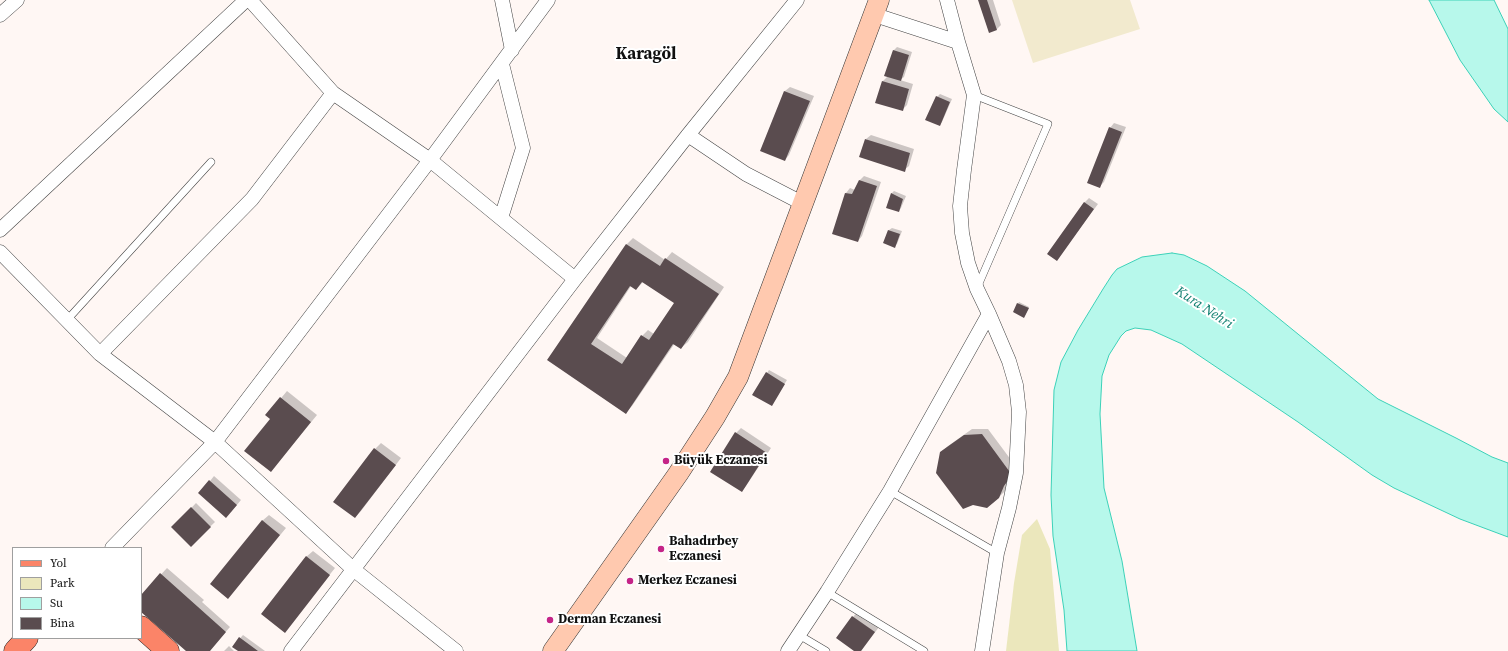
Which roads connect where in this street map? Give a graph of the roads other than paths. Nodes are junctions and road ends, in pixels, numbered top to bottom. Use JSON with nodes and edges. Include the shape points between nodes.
{"nodes":[{"id":1,"x":17,"y":0,"type":"edge"},
{"id":2,"x":502,"y":0,"type":"edge"},
{"id":3,"x":548,"y":0,"type":"edge"},
{"id":4,"x":797,"y":0,"type":"edge"},
{"id":5,"x":947,"y":0,"type":"edge"},
{"id":6,"x":251,"y":1,"type":"edge"},
{"id":7,"x":877,"y":7,"type":"edge"},
{"id":8,"x":0,"y":15,"type":"edge"},
{"id":9,"x":958,"y":42,"type":"junction"},
{"id":10,"x":512,"y":50,"type":"junction"},
{"id":11,"x":502,"y":64,"type":"junction"},
{"id":12,"x":333,"y":93,"type":"junction"},
{"id":13,"x":974,"y":96,"type":"junction"},
{"id":14,"x":688,"y":134,"type":"junction"},
{"id":15,"x":430,"y":160,"type":"junction"},
{"id":16,"x":211,"y":162,"type":"dead end"},
{"id":17,"x":802,"y":203,"type":"junction"},
{"id":18,"x":501,"y":218,"type":"junction"},
{"id":19,"x":0,"y":230,"type":"edge"},
{"id":20,"x":0,"y":252,"type":"edge"},
{"id":21,"x":575,"y":279,"type":"junction"},
{"id":22,"x":977,"y":289,"type":"junction"},
{"id":23,"x":988,"y":314,"type":"junction"},
{"id":24,"x":67,"y":320,"type":"junction"},
{"id":25,"x":100,"y":354,"type":"junction"},
{"id":26,"x":215,"y":442,"type":"junction"},
{"id":27,"x":890,"y":491,"type":"junction"},
{"id":28,"x":113,"y":547,"type":"edge"},
{"id":29,"x":997,"y":553,"type":"junction"},
{"id":30,"x":353,"y":569,"type":"junction"},
{"id":31,"x":827,"y":592,"type":"junction"},
{"id":32,"x":142,"y":628,"type":"edge"},
{"id":33,"x":799,"y":635,"type":"junction"},
{"id":34,"x":26,"y":639,"type":"edge"},
{"id":35,"x":15,"y":651,"type":"edge"},
{"id":36,"x":168,"y":651,"type":"edge"},
{"id":37,"x":290,"y":651,"type":"edge"},
{"id":38,"x":456,"y":651,"type":"edge"},
{"id":39,"x":553,"y":651,"type":"edge"},
{"id":40,"x":788,"y":651,"type":"edge"},
{"id":41,"x":826,"y":651,"type":"edge"},
{"id":42,"x":924,"y":651,"type":"edge"},
{"id":43,"x":982,"y":651,"type":"edge"}],
"edges":[{"from":1,"to":8,"type":"street"},
{"from":2,"to":10,"type":"street"},
{"from":3,"to":10,"type":"street"},
{"from":4,"to":14,"type":"street"},
{"from":5,"to":9,"type":"street"},
{"from":6,"to":12,"type":"street"},
{"from":6,"to":19,"type":"street"},
{"from":7,"to":9,"type":"street"},
{"from":7,"to":17,"type":"main road"},
{"from":9,"to":13,"type":"street"},
{"from":10,"to":11,"type":"street"},
{"from":11,"to":15,"type":"street"},
{"from":11,"to":18,"type":"street","via":[[523,148]]},
{"from":12,"to":15,"type":"street"},
{"from":12,"to":25,"type":"street","via":[[252,199]]},
{"from":13,"to":22,"type":"street","via":[[960,206],[968,263]]},
{"from":13,"to":22,"type":"lane","via":[[1048,124]]},
{"from":14,"to":17,"type":"street","via":[[746,174]]},
{"from":14,"to":21,"type":"street"},
{"from":15,"to":18,"type":"street"},
{"from":15,"to":26,"type":"street"},
{"from":16,"to":24,"type":"lane"},
{"from":17,"to":39,"type":"main road","via":[[738,377],[678,474]]},
{"from":18,"to":21,"type":"street"},
{"from":20,"to":24,"type":"street"},
{"from":21,"to":30,"type":"street"},
{"from":22,"to":23,"type":"street"},
{"from":23,"to":27,"type":"street"},
{"from":23,"to":29,"type":"street","via":[[1009,361],[1016,385],[1019,412],[1016,473]]},
{"from":24,"to":25,"type":"street"},
{"from":25,"to":26,"type":"street"},
{"from":26,"to":28,"type":"street"},
{"from":26,"to":30,"type":"street"},
{"from":27,"to":29,"type":"lane"},
{"from":27,"to":31,"type":"street"},
{"from":29,"to":43,"type":"street"},
{"from":30,"to":37,"type":"street"},
{"from":30,"to":38,"type":"street"},
{"from":31,"to":33,"type":"street"},
{"from":31,"to":42,"type":"lane"},
{"from":32,"to":36,"type":"main road"},
{"from":33,"to":40,"type":"street"},
{"from":33,"to":41,"type":"lane"},
{"from":34,"to":35,"type":"main road"}]}
